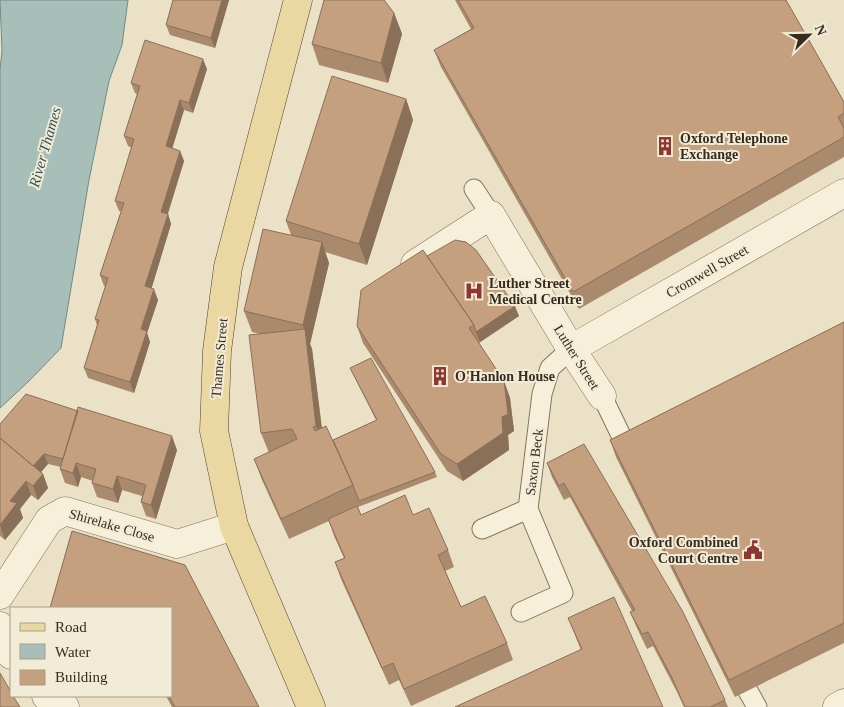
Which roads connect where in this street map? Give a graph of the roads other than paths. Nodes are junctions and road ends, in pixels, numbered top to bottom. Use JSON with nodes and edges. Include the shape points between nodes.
{"nodes":[{"id":1,"x":298,"y":0,"type":"edge"},
{"id":2,"x":474,"y":189,"type":"dead end"},
{"id":3,"x":844,"y":193,"type":"edge"},
{"id":4,"x":491,"y":215,"type":"junction"},
{"id":5,"x":415,"y":264,"type":"edge"},
{"id":6,"x":571,"y":349,"type":"junction"},
{"id":7,"x":602,"y":396,"type":"joint"},
{"id":8,"x":628,"y":450,"type":"edge"},
{"id":9,"x":528,"y":509,"type":"junction"},
{"id":10,"x":234,"y":526,"type":"junction"},
{"id":11,"x":482,"y":529,"type":"dead end"},
{"id":12,"x":0,"y":595,"type":"edge"},
{"id":13,"x":521,"y":612,"type":"dead end"},
{"id":14,"x":0,"y":626,"type":"edge"},
{"id":15,"x":10,"y":652,"type":"edge"},
{"id":16,"x":48,"y":697,"type":"edge"},
{"id":17,"x":844,"y":703,"type":"edge"},
{"id":18,"x":66,"y":707,"type":"edge"},
{"id":19,"x":311,"y":707,"type":"edge"},
{"id":20,"x":837,"y":707,"type":"edge"}],
"edges":[{"from":1,"to":10,"type":"main road","name":"Thames Street","via":[[228,267],[217,351],[214,431]]},
{"from":2,"to":4,"type":"lane","name":"Luther Street"},
{"from":3,"to":6,"type":"street","name":"Cromwell Street"},
{"from":4,"to":5,"type":"street"},
{"from":4,"to":6,"type":"street","name":"Luther Street"},
{"from":6,"to":7,"type":"street","name":"Luther Street"},
{"from":6,"to":9,"type":"lane","name":"Saxon Beck","via":[[550,368],[542,394]]},
{"from":7,"to":8,"type":"lane"},
{"from":9,"to":11,"type":"lane"},
{"from":9,"to":13,"type":"lane","name":"Saxon Beck","via":[[563,593]]},
{"from":10,"to":12,"type":"street","name":"Shirelake Close","via":[[177,544],[66,511],[49,520]]},
{"from":10,"to":19,"type":"main road","name":"Thames Street"},
{"from":14,"to":15,"type":"street"},
{"from":16,"to":18,"type":"street"},
{"from":17,"to":20,"type":"street"}]}
